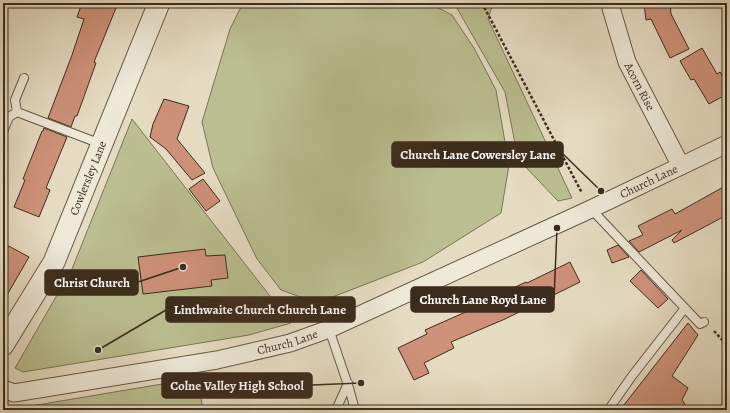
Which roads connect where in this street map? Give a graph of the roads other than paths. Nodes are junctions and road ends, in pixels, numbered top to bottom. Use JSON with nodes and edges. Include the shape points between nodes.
{"nodes":[{"id":1,"x":159,"y":3,"type":"edge"},
{"id":2,"x":612,"y":3,"type":"edge"},
{"id":3,"x":24,"y":78,"type":"dead end"},
{"id":4,"x":17,"y":112,"type":"junction"},
{"id":5,"x":3,"y":132,"type":"edge"},
{"id":6,"x":102,"y":144,"type":"junction"},
{"id":7,"x":727,"y":144,"type":"edge"},
{"id":8,"x":681,"y":166,"type":"junction"},
{"id":9,"x":592,"y":209,"type":"junction"},
{"id":10,"x":685,"y":308,"type":"junction"},
{"id":11,"x":704,"y":322,"type":"road end"},
{"id":12,"x":329,"y":329,"type":"junction"},
{"id":13,"x":3,"y":345,"type":"edge"},
{"id":14,"x":348,"y":383,"type":"junction"},
{"id":15,"x":3,"y":389,"type":"edge"},
{"id":16,"x":336,"y":410,"type":"edge"},
{"id":17,"x":355,"y":410,"type":"edge"},
{"id":18,"x":612,"y":410,"type":"edge"}],
"edges":[{"from":1,"to":6,"type":"street","name":"Cowlersley Lane"},
{"from":2,"to":8,"type":"street","name":"Acorn Rise","via":[[610,8],[627,62]]},
{"from":3,"to":4,"type":"lane","via":[[15,100]]},
{"from":4,"to":5,"type":"lane","via":[[9,117]]},
{"from":4,"to":6,"type":"lane"},
{"from":6,"to":13,"type":"street","name":"Cowlersley Lane","via":[[54,262]]},
{"from":7,"to":8,"type":"street","name":"Church Lane"},
{"from":8,"to":9,"type":"street","name":"Church Lane"},
{"from":9,"to":10,"type":"lane"},
{"from":9,"to":12,"type":"street","name":"Church Lane"},
{"from":10,"to":11,"type":"lane","via":[[700,324]]},
{"from":10,"to":18,"type":"lane","via":[[632,376],[611,406]]},
{"from":12,"to":14,"type":"lane"},
{"from":12,"to":15,"type":"street","name":"Church Lane","via":[[290,343],[217,360],[14,393]]},
{"from":14,"to":16,"type":"lane"},
{"from":14,"to":17,"type":"lane"}]}
